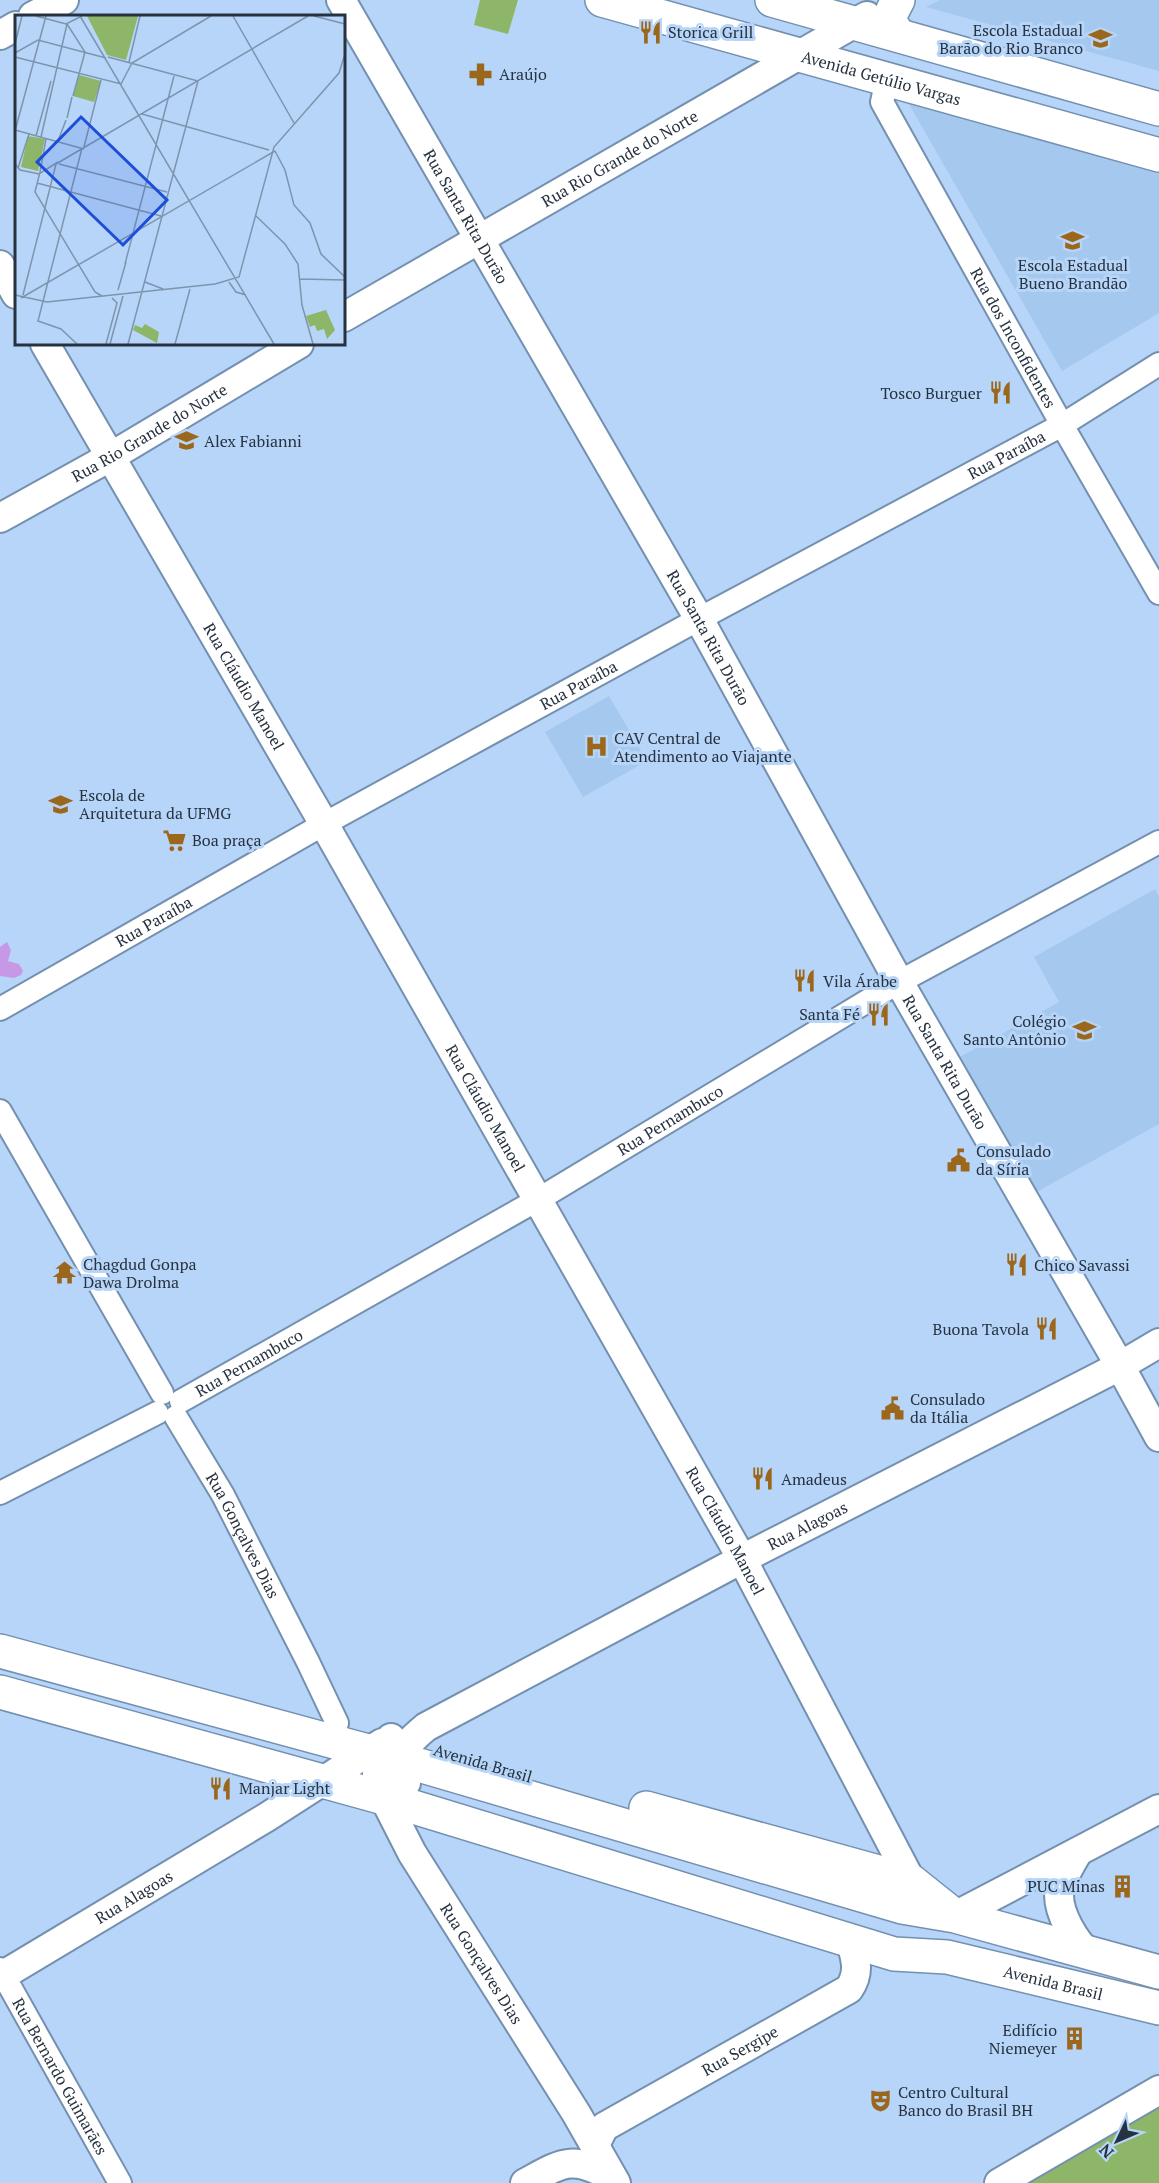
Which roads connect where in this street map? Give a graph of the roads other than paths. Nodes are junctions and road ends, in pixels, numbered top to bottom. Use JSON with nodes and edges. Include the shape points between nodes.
{"nodes":[{"id":1,"x":64,"y":0,"type":"edge"},
{"id":2,"x":341,"y":0,"type":"edge"},
{"id":3,"x":602,"y":0,"type":"edge"},
{"id":4,"x":772,"y":0,"type":"edge"},
{"id":5,"x":897,"y":0,"type":"edge"},
{"id":6,"x":819,"y":7,"type":"edge"},
{"id":7,"x":35,"y":15,"type":"edge"},
{"id":8,"x":856,"y":22,"type":"junction"},
{"id":9,"x":15,"y":27,"type":"edge"},
{"id":10,"x":0,"y":35,"type":"edge"},
{"id":11,"x":899,"y":36,"type":"junction"},
{"id":12,"x":799,"y":56,"type":"junction"},
{"id":13,"x":894,"y":82,"type":"junction"},
{"id":14,"x":1159,"y":109,"type":"edge"},
{"id":15,"x":1159,"y":155,"type":"edge"},
{"id":16,"x":479,"y":238,"type":"junction"},
{"id":17,"x":0,"y":265,"type":"edge"},
{"id":18,"x":15,"y":292,"type":"edge"},
{"id":19,"x":345,"y":316,"type":"edge"},
{"id":20,"x":46,"y":345,"type":"edge"},
{"id":21,"x":297,"y":345,"type":"edge"},
{"id":22,"x":1159,"y":364,"type":"edge"},
{"id":23,"x":1062,"y":425,"type":"junction"},
{"id":24,"x":110,"y":457,"type":"junction"},
{"id":25,"x":0,"y":518,"type":"edge"},
{"id":26,"x":1159,"y":592,"type":"edge"},
{"id":27,"x":699,"y":619,"type":"junction"},
{"id":28,"x":324,"y":824,"type":"junction"},
{"id":29,"x":1159,"y":842,"type":"edge"},
{"id":30,"x":899,"y":982,"type":"junction"},
{"id":31,"x":0,"y":1009,"type":"edge"},
{"id":32,"x":0,"y":1111,"type":"edge"},
{"id":33,"x":539,"y":1199,"type":"junction"},
{"id":34,"x":1159,"y":1343,"type":"edge"},
{"id":35,"x":1120,"y":1366,"type":"junction"},
{"id":36,"x":169,"y":1406,"type":"junction"},
{"id":37,"x":1159,"y":1437,"type":"edge"},
{"id":38,"x":0,"y":1493,"type":"edge"},
{"id":39,"x":742,"y":1559,"type":"junction"},
{"id":40,"x":0,"y":1630,"type":"edge"},
{"id":41,"x":0,"y":1651,"type":"edge"},
{"id":42,"x":0,"y":1669,"type":"edge"},
{"id":43,"x":0,"y":1692,"type":"edge"},
{"id":44,"x":337,"y":1723,"type":"junction"},
{"id":45,"x":383,"y":1762,"type":"junction"},
{"id":46,"x":268,"y":1767,"type":"junction"},
{"id":47,"x":1159,"y":1809,"type":"edge"},
{"id":48,"x":267,"y":1817,"type":"junction"},
{"id":49,"x":1078,"y":1852,"type":"junction"},
{"id":50,"x":911,"y":1881,"type":"junction"},
{"id":51,"x":955,"y":1916,"type":"junction"},
{"id":52,"x":899,"y":1926,"type":"junction"},
{"id":53,"x":851,"y":1942,"type":"junction"},
{"id":54,"x":1088,"y":1953,"type":"junction"},
{"id":55,"x":947,"y":1957,"type":"junction"},
{"id":56,"x":1159,"y":1972,"type":"edge"},
{"id":57,"x":1,"y":1974,"type":"edge"},
{"id":58,"x":1159,"y":2008,"type":"edge"},
{"id":59,"x":1159,"y":2090,"type":"edge"},
{"id":60,"x":576,"y":2113,"type":"junction"},
{"id":61,"x":595,"y":2145,"type":"junction"},
{"id":62,"x":556,"y":2166,"type":"junction"},
{"id":63,"x":614,"y":2180,"type":"edge"},
{"id":64,"x":120,"y":2183,"type":"edge"},
{"id":65,"x":525,"y":2183,"type":"edge"},
{"id":66,"x":999,"y":2183,"type":"edge"}],
"edges":[{"from":1,"to":7,"type":"street"},
{"from":2,"to":16,"type":"street","name":"Rua Santa Rita Durão"},
{"from":3,"to":12,"type":"main road","name":"Avenida Getúlio Vargas"},
{"from":4,"to":6,"type":"main road"},
{"from":5,"to":8,"type":"street","name":"Rua Rio Grande do Norte"},
{"from":5,"to":11,"type":"main road","via":[[890,17]]},
{"from":6,"to":8,"type":"main road"},
{"from":6,"to":12,"type":"street","via":[[814,35]]},
{"from":8,"to":11,"type":"main road"},
{"from":8,"to":12,"type":"street","name":"Rua Rio Grande do Norte"},
{"from":9,"to":10,"type":"street"},
{"from":11,"to":14,"type":"main road"},
{"from":12,"to":13,"type":"main road","name":"Avenida Getúlio Vargas"},
{"from":12,"to":16,"type":"street","name":"Rua Rio Grande do Norte"},
{"from":13,"to":15,"type":"main road","name":"Avenida Getúlio Vargas"},
{"from":13,"to":23,"type":"street","name":"Rua dos Inconfidentes","via":[[882,102]]},
{"from":16,"to":19,"type":"street","name":"Rua Rio Grande do Norte"},
{"from":16,"to":27,"type":"street","name":"Rua Santa Rita Durão"},
{"from":17,"to":18,"type":"street"},
{"from":20,"to":24,"type":"street","name":"Rua Cláudio Manoel"},
{"from":21,"to":24,"type":"street","name":"Rua Rio Grande do Norte"},
{"from":22,"to":23,"type":"street","name":"Rua Paraíba"},
{"from":23,"to":26,"type":"street","name":"Rua dos Inconfidentes"},
{"from":23,"to":27,"type":"street","name":"Rua Paraíba"},
{"from":24,"to":25,"type":"street","name":"Rua Rio Grande do Norte"},
{"from":24,"to":28,"type":"street","name":"Rua Cláudio Manoel"},
{"from":27,"to":28,"type":"street","name":"Rua Paraíba"},
{"from":27,"to":30,"type":"street","name":"Rua Santa Rita Durão"},
{"from":28,"to":31,"type":"street","name":"Rua Paraíba"},
{"from":28,"to":33,"type":"street","name":"Rua Cláudio Manoel"},
{"from":29,"to":30,"type":"street","name":"Rua Pernambuco"},
{"from":30,"to":33,"type":"street","name":"Rua Pernambuco"},
{"from":30,"to":35,"type":"street","name":"Rua Santa Rita Durão"},
{"from":32,"to":36,"type":"street","name":"Rua Gonçalves Dias"},
{"from":33,"to":36,"type":"street","name":"Rua Pernambuco"},
{"from":33,"to":39,"type":"street","name":"Rua Cláudio Manoel"},
{"from":34,"to":35,"type":"street","name":"Rua Alagoas"},
{"from":35,"to":37,"type":"street","name":"Rua Santa Rita Durão"},
{"from":35,"to":39,"type":"street","name":"Rua Alagoas"},
{"from":36,"to":38,"type":"street","name":"Rua Pernambuco"},
{"from":36,"to":44,"type":"street","name":"Rua Gonçalves Dias","via":[[224,1495]]},
{"from":39,"to":45,"type":"street","name":"Rua Alagoas"},
{"from":39,"to":50,"type":"street","name":"Rua Cláudio Manoel"},
{"from":40,"to":44,"type":"main road","name":"Avenida Brasil"},
{"from":41,"to":45,"type":"main road","name":"Avenida Brasil"},
{"from":42,"to":45,"type":"main road","name":"Avenida Brasil"},
{"from":43,"to":46,"type":"main road","name":"Avenida Brasil"},
{"from":44,"to":45,"type":"main road","name":"Avenida Brasil"},
{"from":45,"to":46,"type":"main road","name":"Avenida Brasil"},
{"from":45,"to":48,"type":"street","name":"Rua Alagoas"},
{"from":45,"to":50,"type":"main road","name":"Avenida Brasil"},
{"from":45,"to":51,"type":"main road","name":"Avenida Brasil","via":[[902,1907]]},
{"from":45,"to":52,"type":"main road","name":"Avenida Brasil"},
{"from":45,"to":53,"type":"main road","name":"Avenida Brasil"},
{"from":45,"to":60,"type":"street","name":"Rua Gonçalves Dias","via":[[412,1853]]},
{"from":46,"to":48,"type":"street","via":[[272,1788]]},
{"from":47,"to":49,"type":"street"},
{"from":48,"to":57,"type":"street","name":"Rua Alagoas"},
{"from":49,"to":51,"type":"street"},
{"from":49,"to":54,"type":"street","via":[[1059,1895],[1076,1942]]},
{"from":50,"to":51,"type":"main road","name":"Avenida Brasil"},
{"from":51,"to":52,"type":"main road","via":[[933,1926]]},
{"from":51,"to":54,"type":"main road","name":"Avenida Brasil"},
{"from":52,"to":55,"type":"main road","name":"Avenida Brasil"},
{"from":53,"to":55,"type":"main road","name":"Avenida Brasil","via":[[894,1954]]},
{"from":53,"to":61,"type":"street","name":"Rua Sergipe","via":[[857,1963],[856,1978],[849,1989],[604,2127]]},
{"from":54,"to":56,"type":"main road","name":"Avenida Brasil"},
{"from":55,"to":58,"type":"main road","name":"Avenida Brasil"},
{"from":57,"to":64,"type":"street","name":"Rua Bernardo Guimarães"},
{"from":59,"to":66,"type":"street"},
{"from":60,"to":61,"type":"street","name":"Rua Gonçalves Dias"},
{"from":60,"to":62,"type":"street","via":[[574,2138]]},
{"from":61,"to":63,"type":"street","name":"Rua Gonçalves Dias"},
{"from":62,"to":63,"type":"street","via":[[575,2162],[590,2165]]},
{"from":62,"to":65,"type":"street"}]}
